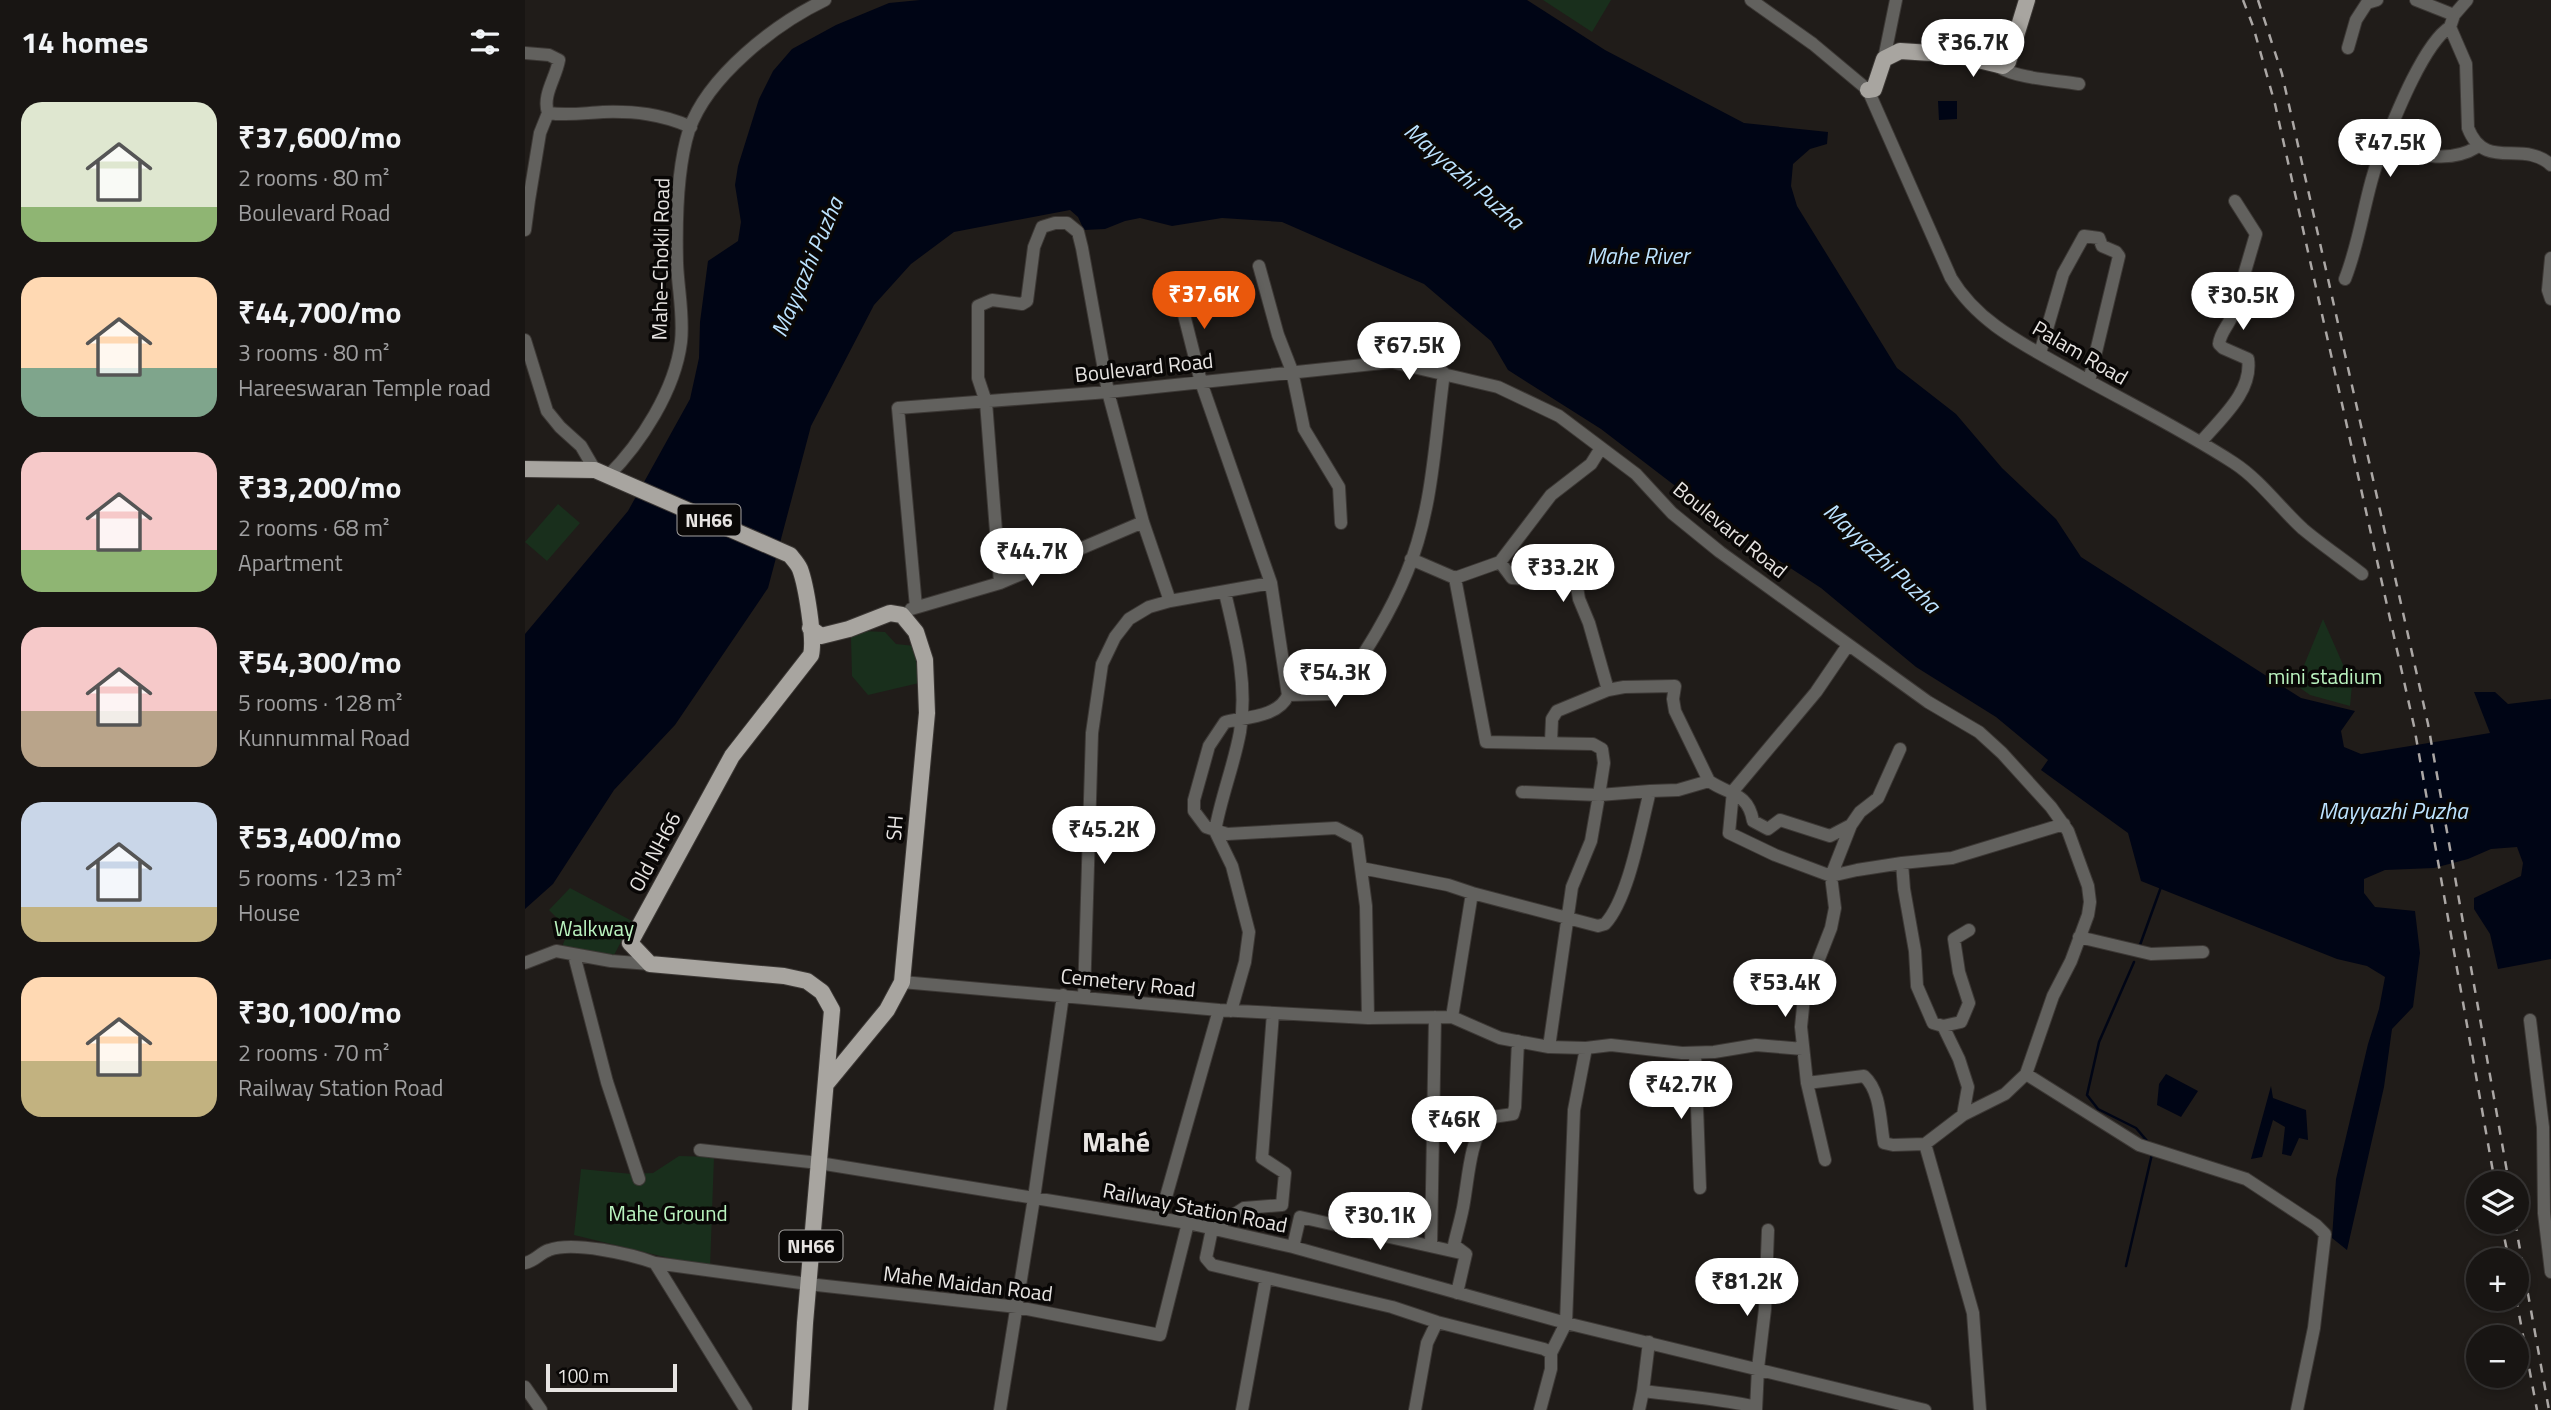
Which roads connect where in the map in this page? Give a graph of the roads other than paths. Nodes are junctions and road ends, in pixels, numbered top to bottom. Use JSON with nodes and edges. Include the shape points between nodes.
{"nodes":[{"id":1,"x":1751,"y":0,"type":"edge"},
{"id":2,"x":1896,"y":0,"type":"edge"},
{"id":3,"x":2027,"y":0,"type":"edge"},
{"id":4,"x":2377,"y":0,"type":"edge"},
{"id":5,"x":2416,"y":0,"type":"edge"},
{"id":6,"x":2467,"y":0,"type":"edge"},
{"id":7,"x":817,"y":2,"type":"edge"},
{"id":8,"x":2452,"y":21,"type":"junction"},
{"id":9,"x":2349,"y":48,"type":"dead end"},
{"id":10,"x":525,"y":53,"type":"edge"},
{"id":11,"x":1884,"y":59,"type":"junction"},
{"id":12,"x":1999,"y":67,"type":"junction"},
{"id":13,"x":2079,"y":84,"type":"dead end"},
{"id":14,"x":1868,"y":90,"type":"junction"},
{"id":15,"x":548,"y":113,"type":"junction"},
{"id":16,"x":691,"y":127,"type":"junction"},
{"id":17,"x":2383,"y":147,"type":"junction"},
{"id":18,"x":2477,"y":147,"type":"junction"},
{"id":19,"x":2551,"y":165,"type":"edge"},
{"id":20,"x":527,"y":199,"type":"edge"},
{"id":21,"x":2235,"y":201,"type":"dead end"},
{"id":22,"x":525,"y":230,"type":"edge"},
{"id":23,"x":2551,"y":258,"type":"edge"},
{"id":24,"x":1259,"y":265,"type":"dead end"},
{"id":25,"x":2346,"y":279,"type":"dead end"},
{"id":26,"x":1177,"y":287,"type":"dead end"},
{"id":27,"x":2551,"y":299,"type":"edge"},
{"id":28,"x":525,"y":340,"type":"edge"},
{"id":29,"x":2040,"y":354,"type":"junction"},
{"id":30,"x":1292,"y":371,"type":"junction"},
{"id":31,"x":1444,"y":373,"type":"junction"},
{"id":32,"x":2089,"y":381,"type":"junction"},
{"id":33,"x":1201,"y":382,"type":"junction"},
{"id":34,"x":1108,"y":392,"type":"junction"},
{"id":35,"x":986,"y":402,"type":"junction"},
{"id":36,"x":2201,"y":442,"type":"junction"},
{"id":37,"x":1601,"y":448,"type":"junction"},
{"id":38,"x":525,"y":469,"type":"edge"},
{"id":39,"x":602,"y":473,"type":"junction"},
{"id":40,"x":1143,"y":522,"type":"junction"},
{"id":41,"x":1341,"y":523,"type":"dead end"},
{"id":42,"x":1411,"y":559,"type":"junction"},
{"id":43,"x":1500,"y":562,"type":"junction"},
{"id":44,"x":2362,"y":574,"type":"dead end"},
{"id":45,"x":1455,"y":578,"type":"junction"},
{"id":46,"x":1000,"y":583,"type":"junction"},
{"id":47,"x":1271,"y":583,"type":"junction"},
{"id":48,"x":1225,"y":593,"type":"junction"},
{"id":49,"x":1170,"y":601,"type":"junction"},
{"id":50,"x":909,"y":611,"type":"junction"},
{"id":51,"x":810,"y":628,"type":"junction"},
{"id":52,"x":849,"y":629,"type":"junction"},
{"id":53,"x":1849,"y":645,"type":"junction"},
{"id":54,"x":811,"y":655,"type":"junction"},
{"id":55,"x":1608,"y":691,"type":"junction"},
{"id":56,"x":1288,"y":695,"type":"junction"},
{"id":57,"x":1241,"y":718,"type":"junction"},
{"id":58,"x":1551,"y":742,"type":"junction"},
{"id":59,"x":1901,"y":749,"type":"dead end"},
{"id":60,"x":1709,"y":781,"type":"junction"},
{"id":61,"x":1650,"y":791,"type":"junction"},
{"id":62,"x":1733,"y":791,"type":"junction"},
{"id":63,"x":1522,"y":792,"type":"dead end"},
{"id":64,"x":1599,"y":795,"type":"junction"},
{"id":65,"x":2064,"y":824,"type":"junction"},
{"id":66,"x":1851,"y":825,"type":"junction"},
{"id":67,"x":1215,"y":831,"type":"junction"},
{"id":68,"x":1902,"y":863,"type":"junction"},
{"id":69,"x":1361,"y":868,"type":"junction"},
{"id":70,"x":1831,"y":876,"type":"junction"},
{"id":71,"x":1472,"y":893,"type":"junction"},
{"id":72,"x":1566,"y":917,"type":"junction"},
{"id":73,"x":1969,"y":930,"type":"dead end"},
{"id":74,"x":2079,"y":937,"type":"junction"},
{"id":75,"x":630,"y":943,"type":"junction"},
{"id":76,"x":2203,"y":952,"type":"dead end"},
{"id":77,"x":574,"y":956,"type":"junction"},
{"id":78,"x":623,"y":962,"type":"junction"},
{"id":79,"x":525,"y":963,"type":"edge"},
{"id":80,"x":650,"y":964,"type":"junction"},
{"id":81,"x":902,"y":982,"type":"junction"},
{"id":82,"x":1063,"y":995,"type":"junction"},
{"id":83,"x":1084,"y":997,"type":"junction"},
{"id":84,"x":1225,"y":1011,"type":"junction"},
{"id":85,"x":1273,"y":1013,"type":"junction"},
{"id":86,"x":1434,"y":1017,"type":"junction"},
{"id":87,"x":1452,"y":1017,"type":"junction"},
{"id":88,"x":1368,"y":1018,"type":"junction"},
{"id":89,"x":2530,"y":1020,"type":"dead end"},
{"id":90,"x":1943,"y":1026,"type":"junction"},
{"id":91,"x":1518,"y":1041,"type":"junction"},
{"id":92,"x":1549,"y":1047,"type":"junction"},
{"id":93,"x":1586,"y":1048,"type":"junction"},
{"id":94,"x":1803,"y":1049,"type":"junction"},
{"id":95,"x":1695,"y":1053,"type":"junction"},
{"id":96,"x":2027,"y":1073,"type":"junction"},
{"id":97,"x":827,"y":1083,"type":"junction"},
{"id":98,"x":1808,"y":1083,"type":"junction"},
{"id":99,"x":1963,"y":1115,"type":"junction"},
{"id":100,"x":1924,"y":1144,"type":"junction"},
{"id":101,"x":700,"y":1150,"type":"dead end"},
{"id":102,"x":1825,"y":1160,"type":"dead end"},
{"id":103,"x":819,"y":1163,"type":"junction"},
{"id":104,"x":639,"y":1179,"type":"dead end"},
{"id":105,"x":1700,"y":1188,"type":"dead end"},
{"id":106,"x":1034,"y":1198,"type":"junction"},
{"id":107,"x":1160,"y":1218,"type":"junction"},
{"id":108,"x":1188,"y":1223,"type":"junction"},
{"id":109,"x":1212,"y":1229,"type":"junction"},
{"id":110,"x":1768,"y":1230,"type":"dead end"},
{"id":111,"x":1431,"y":1246,"type":"junction"},
{"id":112,"x":1293,"y":1247,"type":"junction"},
{"id":113,"x":1466,"y":1254,"type":"junction"},
{"id":114,"x":525,"y":1263,"type":"edge"},
{"id":115,"x":655,"y":1263,"type":"junction"},
{"id":116,"x":2551,"y":1272,"type":"edge"},
{"id":117,"x":1266,"y":1278,"type":"junction"},
{"id":118,"x":808,"y":1284,"type":"junction"},
{"id":119,"x":1457,"y":1293,"type":"junction"},
{"id":120,"x":1017,"y":1307,"type":"junction"},
{"id":121,"x":1437,"y":1322,"type":"junction"},
{"id":122,"x":1566,"y":1323,"type":"junction"},
{"id":123,"x":1649,"y":1342,"type":"junction"},
{"id":124,"x":1551,"y":1353,"type":"junction"},
{"id":125,"x":1758,"y":1368,"type":"junction"},
{"id":126,"x":525,"y":1387,"type":"edge"},
{"id":127,"x":1643,"y":1391,"type":"junction"},
{"id":128,"x":1756,"y":1408,"type":"edge"},
{"id":129,"x":541,"y":1410,"type":"edge"},
{"id":130,"x":746,"y":1410,"type":"edge"},
{"id":131,"x":800,"y":1410,"type":"edge"},
{"id":132,"x":1000,"y":1410,"type":"edge"},
{"id":133,"x":1242,"y":1410,"type":"edge"},
{"id":134,"x":1415,"y":1410,"type":"edge"},
{"id":135,"x":1540,"y":1410,"type":"edge"},
{"id":136,"x":1639,"y":1410,"type":"edge"},
{"id":137,"x":1925,"y":1410,"type":"edge"},
{"id":138,"x":1980,"y":1410,"type":"edge"},
{"id":139,"x":2297,"y":1410,"type":"edge"}],
"edges":[{"from":1,"to":14,"type":"street"},
{"from":2,"to":11,"type":"street"},
{"from":3,"to":12,"type":"main road","via":[[2007,62]]},
{"from":4,"to":9,"type":"street","via":[[2367,3],[2356,20]]},
{"from":5,"to":8,"type":"street"},
{"from":6,"to":8,"type":"street"},
{"from":7,"to":16,"type":"street","name":"Mahe-Chokli Road","via":[[743,56],[710,94]]},
{"from":8,"to":17,"type":"street","via":[[2429,48]]},
{"from":8,"to":18,"type":"street","via":[[2466,64],[2468,128]]},
{"from":10,"to":15,"type":"street","via":[[559,60],[546,96]]},
{"from":11,"to":12,"type":"main road","via":[[1901,51],[1931,53]]},
{"from":11,"to":14,"type":"main road","via":[[1877,85]]},
{"from":12,"to":13,"type":"street"},
{"from":14,"to":29,"type":"street","name":"Palam Road","via":[[1963,298],[1990,324]]},
{"from":15,"to":16,"type":"street","via":[[639,112]]},
{"from":15,"to":20,"type":"street"},
{"from":16,"to":39,"type":"street","name":"Mahe-Chokli Road","via":[[684,153],[678,232],[679,355],[643,437]]},
{"from":17,"to":18,"type":"street","via":[[2448,157]]},
{"from":17,"to":25,"type":"street"},
{"from":18,"to":19,"type":"street","via":[[2486,152],[2535,155]]},
{"from":20,"to":22,"type":"street"},
{"from":21,"to":36,"type":"street","via":[[2256,234],[2219,344],[2248,359],[2249,367],[2240,395]]},
{"from":23,"to":27,"type":"street"},
{"from":24,"to":30,"type":"street"},
{"from":26,"to":33,"type":"street"},
{"from":28,"to":39,"type":"street","via":[[547,411]]},
{"from":29,"to":32,"type":"street","name":"Palam Road"},
{"from":29,"to":32,"type":"street","via":[[2063,274],[2084,236],[2099,239],[2119,256]]},
{"from":30,"to":31,"type":"street","name":"Boulevard Road","via":[[1392,362]]},
{"from":30,"to":33,"type":"street","name":"Boulevard Road"},
{"from":30,"to":41,"type":"street","via":[[1304,429],[1339,487]]},
{"from":31,"to":37,"type":"street","name":"Boulevard Road","via":[[1499,387],[1559,416]]},
{"from":31,"to":42,"type":"street","via":[[1425,510]]},
{"from":32,"to":36,"type":"street","name":"Palam Road"},
{"from":33,"to":34,"type":"street","name":"Boulevard Road"},
{"from":33,"to":47,"type":"street"},
{"from":34,"to":35,"type":"street","name":"Boulevard Road"},
{"from":34,"to":35,"type":"street","via":[[1078,232],[1067,223],[1055,223],[1042,228],[1034,247],[1027,301],[992,300],[978,306],[978,378]]},
{"from":34,"to":40,"type":"street"},
{"from":35,"to":46,"type":"street"},
{"from":35,"to":50,"type":"street","name":"Boulevard Road","via":[[898,408]]},
{"from":36,"to":44,"type":"street","name":"Palam Road","via":[[2237,465],[2304,529]]},
{"from":37,"to":43,"type":"street","via":[[1591,464],[1552,495]]},
{"from":37,"to":53,"type":"street","name":"Boulevard Road","via":[[1720,552]]},
{"from":38,"to":39,"type":"main road","number":"NH66"},
{"from":39,"to":51,"type":"main road","number":"NH66","via":[[790,555],[803,577]]},
{"from":40,"to":46,"type":"street"},
{"from":40,"to":49,"type":"street"},
{"from":42,"to":45,"type":"street"},
{"from":42,"to":56,"type":"street","via":[[1385,618],[1341,689],[1329,694]]},
{"from":43,"to":45,"type":"street"},
{"from":43,"to":55,"type":"street","via":[[1512,578],[1570,576],[1576,580]]},
{"from":45,"to":58,"type":"street","via":[[1486,742]]},
{"from":46,"to":50,"type":"street"},
{"from":47,"to":48,"type":"street"},
{"from":47,"to":56,"type":"street"},
{"from":48,"to":49,"type":"street"},
{"from":48,"to":57,"type":"street","via":[[1242,669]]},
{"from":49,"to":83,"type":"street","via":[[1129,618],[1102,664],[1092,733]]},
{"from":50,"to":52,"type":"main road","via":[[890,613]]},
{"from":50,"to":81,"type":"main road","name":"SH","via":[[925,660],[927,713]]},
{"from":51,"to":52,"type":"main road","via":[[821,636]]},
{"from":51,"to":54,"type":"main road"},
{"from":52,"to":54,"type":"main road"},
{"from":53,"to":62,"type":"street"},
{"from":53,"to":65,"type":"street","name":"Boulevard Road","via":[[1979,732]]},
{"from":54,"to":75,"type":"main road","name":"Old NH66","via":[[732,757]]},
{"from":55,"to":58,"type":"street","via":[[1557,710]]},
{"from":55,"to":60,"type":"street","via":[[1675,685],[1675,711]]},
{"from":56,"to":57,"type":"street","via":[[1285,704],[1273,711]]},
{"from":57,"to":67,"type":"street"},
{"from":57,"to":67,"type":"street","via":[[1225,722],[1209,746],[1194,800],[1197,816]]},
{"from":58,"to":64,"type":"street","via":[[1593,744],[1602,749]]},
{"from":59,"to":66,"type":"street","via":[[1878,798]]},
{"from":60,"to":61,"type":"street","via":[[1678,790]]},
{"from":60,"to":62,"type":"street"},
{"from":61,"to":64,"type":"street"},
{"from":61,"to":72,"type":"street","via":[[1623,887],[1608,920],[1598,926]]},
{"from":62,"to":66,"type":"street","via":[[1751,807],[1753,821],[1768,829],[1780,820],[1830,836]]},
{"from":62,"to":70,"type":"street","via":[[1729,833]]},
{"from":63,"to":64,"type":"street"},
{"from":64,"to":72,"type":"street","via":[[1591,841],[1576,873]]},
{"from":65,"to":68,"type":"street","via":[[1952,858]]},
{"from":65,"to":74,"type":"street","name":"Boulevard Road","via":[[2088,886],[2088,915]]},
{"from":66,"to":70,"type":"street"},
{"from":67,"to":69,"type":"street","via":[[1336,828],[1357,839]]},
{"from":67,"to":84,"type":"street","via":[[1232,866],[1249,932],[1245,962]]},
{"from":68,"to":70,"type":"street"},
{"from":68,"to":90,"type":"street","via":[[1917,986],[1933,1023]]},
{"from":69,"to":71,"type":"street"},
{"from":69,"to":88,"type":"street"},
{"from":70,"to":94,"type":"street","via":[[1835,908],[1804,997]]},
{"from":71,"to":72,"type":"street"},
{"from":71,"to":87,"type":"street"},
{"from":72,"to":92,"type":"street"},
{"from":73,"to":90,"type":"street","via":[[1954,939],[1969,1003],[1961,1022]]},
{"from":74,"to":76,"type":"street","via":[[2151,954]]},
{"from":74,"to":96,"type":"street","name":"Boulevard Road"},
{"from":75,"to":78,"type":"street"},
{"from":75,"to":80,"type":"main road"},
{"from":77,"to":78,"type":"street"},
{"from":77,"to":79,"type":"street","via":[[556,951]]},
{"from":77,"to":104,"type":"street","via":[[607,1082]]},
{"from":78,"to":80,"type":"street"},
{"from":80,"to":97,"type":"main road","via":[[807,981],[822,992],[832,1010]]},
{"from":81,"to":82,"type":"street","name":"Cemetery Road"},
{"from":81,"to":97,"type":"main road","name":"SH","via":[[887,1010]]},
{"from":82,"to":83,"type":"street","name":"Cemetery Road"},
{"from":82,"to":106,"type":"street"},
{"from":83,"to":84,"type":"street","name":"Cemetery Road"},
{"from":84,"to":85,"type":"street"},
{"from":84,"to":107,"type":"street","name":"Cemetery Road"},
{"from":85,"to":88,"type":"street"},
{"from":85,"to":109,"type":"street","via":[[1262,1158],[1285,1173],[1282,1205],[1244,1208]]},
{"from":86,"to":87,"type":"street"},
{"from":86,"to":88,"type":"street"},
{"from":86,"to":111,"type":"street"},
{"from":87,"to":91,"type":"street"},
{"from":89,"to":116,"type":"street","via":[[2543,1127],[2544,1213]]},
{"from":90,"to":99,"type":"street","via":[[1968,1087]]},
{"from":91,"to":92,"type":"street"},
{"from":91,"to":113,"type":"street","via":[[1513,1114],[1486,1118],[1476,1134],[1454,1245]]},
{"from":92,"to":93,"type":"street"},
{"from":93,"to":95,"type":"street","via":[[1611,1045]]},
{"from":93,"to":122,"type":"street","via":[[1574,1110]]},
{"from":94,"to":95,"type":"street","via":[[1756,1045]]},
{"from":94,"to":98,"type":"street"},
{"from":95,"to":105,"type":"street"},
{"from":96,"to":99,"type":"street","via":[[2005,1094]]},
{"from":96,"to":139,"type":"street","via":[[2139,1145],[2246,1179],[2325,1234],[2314,1328]]},
{"from":97,"to":103,"type":"main road","number":"NH66"},
{"from":98,"to":100,"type":"street","via":[[1864,1076],[1875,1092],[1884,1143]]},
{"from":98,"to":102,"type":"street"},
{"from":99,"to":100,"type":"street"},
{"from":100,"to":138,"type":"street","via":[[1973,1313]]},
{"from":101,"to":103,"type":"street","name":"Railway Station Road"},
{"from":103,"to":106,"type":"street","name":"Railway Station Road"},
{"from":103,"to":118,"type":"main road","number":"NH66"},
{"from":106,"to":107,"type":"street","name":"Railway Station Road"},
{"from":106,"to":120,"type":"street"},
{"from":107,"to":108,"type":"street","name":"Railway Station Road"},
{"from":108,"to":109,"type":"street","name":"Railway Station Road"},
{"from":108,"to":120,"type":"street","name":"Mahe Maidan Road","via":[[1160,1335]]},
{"from":109,"to":112,"type":"street","name":"Railway Station Road"},
{"from":109,"to":117,"type":"street","via":[[1206,1258],[1212,1265]]},
{"from":110,"to":125,"type":"street"},
{"from":111,"to":112,"type":"street","via":[[1300,1217]]},
{"from":111,"to":113,"type":"street"},
{"from":112,"to":119,"type":"street","name":"Railway Station Road"},
{"from":113,"to":119,"type":"street"},
{"from":114,"to":115,"type":"street","name":"Mahe Maidan Road","via":[[548,1250],[563,1248],[608,1250]]},
{"from":115,"to":118,"type":"street","name":"Mahe Maidan Road"},
{"from":115,"to":130,"type":"street"},
{"from":117,"to":121,"type":"street"},
{"from":117,"to":133,"type":"street"},
{"from":118,"to":120,"type":"street","name":"Mahe Maidan Road"},
{"from":118,"to":131,"type":"main road","number":"NH66"},
{"from":119,"to":122,"type":"street","name":"Railway Station Road"},
{"from":120,"to":132,"type":"street"},
{"from":121,"to":124,"type":"street"},
{"from":121,"to":134,"type":"street","via":[[1427,1343]]},
{"from":122,"to":123,"type":"street","name":"Railway Station Road"},
{"from":122,"to":124,"type":"street"},
{"from":123,"to":125,"type":"street","name":"Railway Station Road"},
{"from":123,"to":127,"type":"street"},
{"from":124,"to":135,"type":"street"},
{"from":125,"to":128,"type":"street"},
{"from":125,"to":137,"type":"street","name":"Railway Station Road"},
{"from":126,"to":129,"type":"street"},
{"from":127,"to":128,"type":"street","via":[[1721,1399]]},
{"from":127,"to":136,"type":"street"}]}
